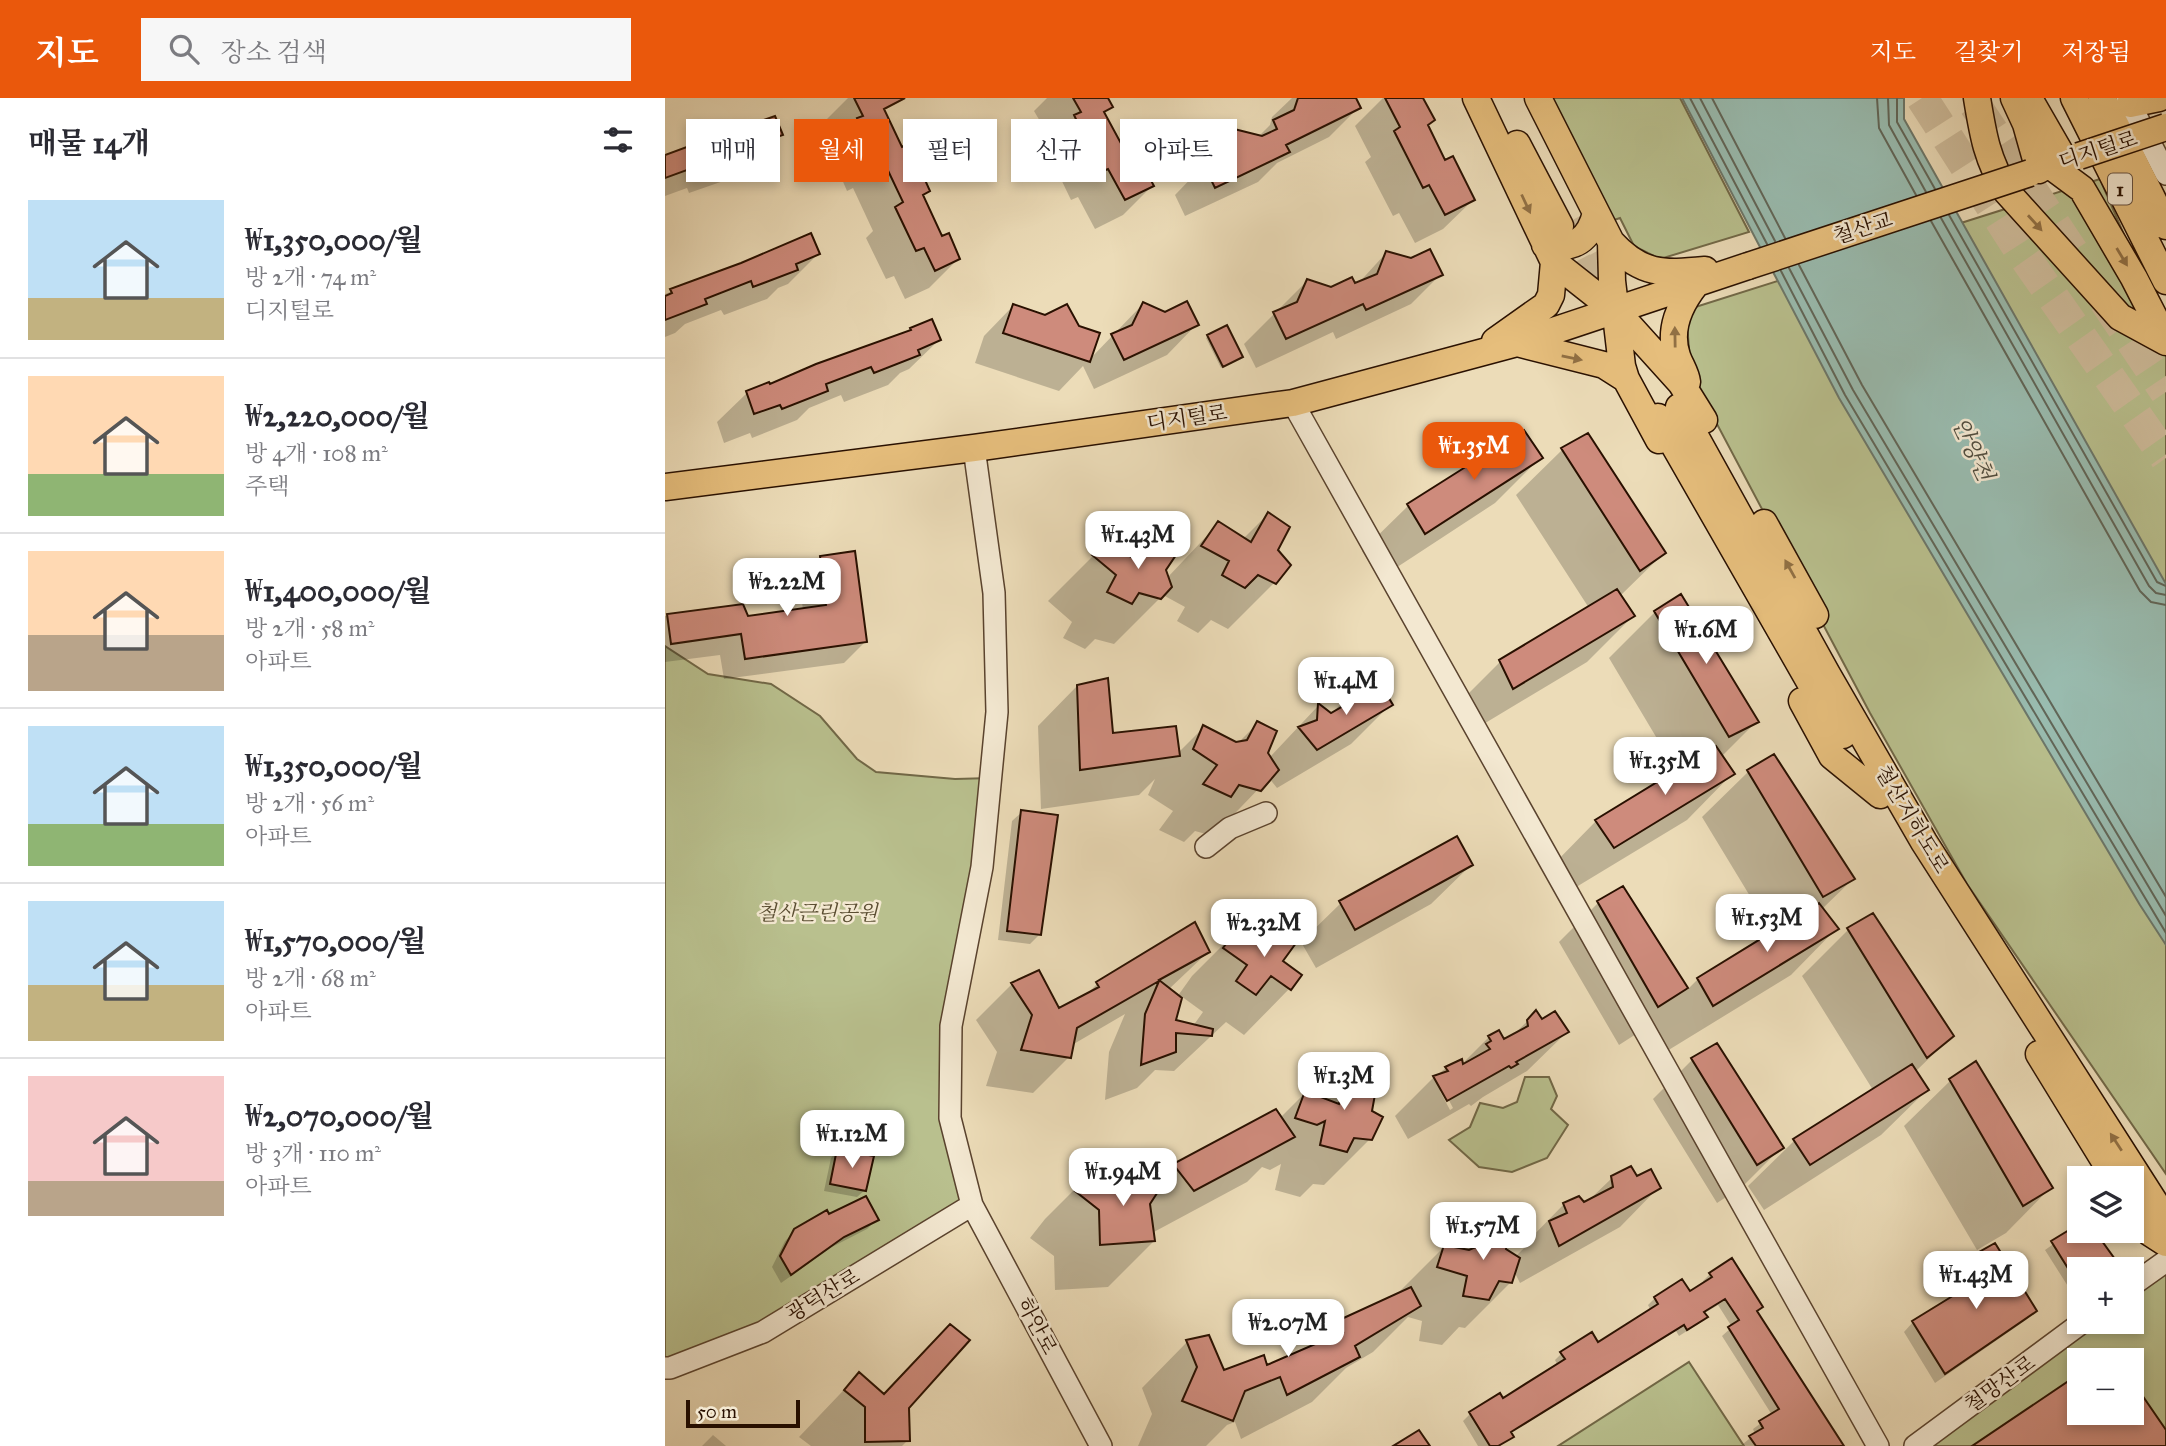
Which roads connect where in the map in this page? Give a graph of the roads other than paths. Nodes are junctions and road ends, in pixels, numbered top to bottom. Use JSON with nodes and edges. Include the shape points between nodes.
{"nodes":[{"id":1,"x":1476,"y":98,"type":"edge"},
{"id":2,"x":1495,"y":98,"type":"edge"},
{"id":3,"x":1518,"y":98,"type":"edge"},
{"id":4,"x":1538,"y":98,"type":"edge"},
{"id":5,"x":1977,"y":98,"type":"edge"},
{"id":6,"x":2014,"y":98,"type":"edge"},
{"id":7,"x":2029,"y":98,"type":"edge"},
{"id":8,"x":2074,"y":98,"type":"edge"},
{"id":9,"x":2102,"y":98,"type":"edge"},
{"id":10,"x":2159,"y":98,"type":"edge"},
{"id":11,"x":2129,"y":101,"type":"edge"},
{"id":12,"x":2161,"y":141,"type":"edge"},
{"id":13,"x":2053,"y":165,"type":"junction"},
{"id":14,"x":2166,"y":174,"type":"edge"},
{"id":15,"x":2166,"y":226,"type":"edge"},
{"id":16,"x":1567,"y":232,"type":"junction"},
{"id":17,"x":1611,"y":242,"type":"junction"},
{"id":18,"x":1693,"y":278,"type":"junction"},
{"id":19,"x":2166,"y":281,"type":"edge"},
{"id":20,"x":1616,"y":311,"type":"junction"},
{"id":21,"x":2166,"y":341,"type":"edge"},
{"id":22,"x":1517,"y":343,"type":"junction"},
{"id":23,"x":1478,"y":354,"type":"junction"},
{"id":24,"x":1631,"y":390,"type":"junction"},
{"id":25,"x":1677,"y":400,"type":"junction"},
{"id":26,"x":1293,"y":404,"type":"junction"},
{"id":27,"x":974,"y":448,"type":"junction"},
{"id":28,"x":665,"y":487,"type":"edge"},
{"id":29,"x":1885,"y":790,"type":"junction"},
{"id":30,"x":1266,"y":813,"type":"dead end"},
{"id":31,"x":1206,"y":847,"type":"dead end"},
{"id":32,"x":2108,"y":1166,"type":"edge"},
{"id":33,"x":972,"y":1205,"type":"junction"},
{"id":34,"x":2166,"y":1220,"type":"edge"},
{"id":35,"x":2144,"y":1224,"type":"edge"},
{"id":36,"x":2166,"y":1243,"type":"edge"},
{"id":37,"x":2166,"y":1261,"type":"edge"},
{"id":38,"x":2144,"y":1277,"type":"edge"},
{"id":39,"x":2067,"y":1334,"type":"edge"},
{"id":40,"x":665,"y":1368,"type":"edge"},
{"id":41,"x":1101,"y":1446,"type":"edge"},
{"id":42,"x":1878,"y":1446,"type":"edge"},
{"id":43,"x":1916,"y":1446,"type":"edge"}],
"edges":[{"from":1,"to":16,"type":"main road","one_way":true},
{"from":2,"to":16,"type":"main road","via":[[1545,200]]},
{"from":3,"to":16,"type":"main road"},
{"from":4,"to":16,"type":"main road"},
{"from":5,"to":21,"type":"main road","one_way":true,"via":[[1993,170],[2007,192],[2120,317]]},
{"from":6,"to":13,"type":"main road"},
{"from":7,"to":13,"type":"main road"},
{"from":8,"to":19,"type":"main road","number":"1"},
{"from":9,"to":15,"type":"main road","number":"1"},
{"from":10,"to":11,"type":"main road"},
{"from":11,"to":12,"type":"street"},
{"from":12,"to":13,"type":"main road","name":"디지털로","bridge":true},
{"from":12,"to":14,"type":"street"},
{"from":13,"to":18,"type":"main road","name":"철산교","bridge":true,"via":[[1748,267]]},
{"from":13,"to":21,"type":"main road","one_way":true,"via":[[2082,189]]},
{"from":16,"to":17,"type":"main road"},
{"from":16,"to":20,"type":"main road"},
{"from":16,"to":23,"type":"main road","via":[[1546,305]]},
{"from":17,"to":18,"type":"main road","via":[[1646,269]]},
{"from":17,"to":20,"type":"main road"},
{"from":18,"to":20,"type":"main road","name":"디지털로"},
{"from":25,"to":18,"type":"main road","one_way":true,"via":[[1687,377],[1676,355],[1675,326]]},
{"from":20,"to":22,"type":"main road","name":"디지털로"},
{"from":20,"to":24,"type":"main road"},
{"from":20,"to":25,"type":"main road"},
{"from":22,"to":23,"type":"main road","name":"디지털로"},
{"from":22,"to":24,"type":"main road","one_way":true,"via":[[1604,365]]},
{"from":23,"to":26,"type":"main road","name":"디지털로"},
{"from":24,"to":25,"type":"main road","via":[[1640,393],[1669,380]]},
{"from":24,"to":29,"type":"main road","via":[[1832,756]]},
{"from":25,"to":29,"type":"main road","name":"철산지하도로","via":[[1811,684]]},
{"from":29,"to":25,"type":"main road","one_way":true,"via":[[1880,741],[1850,681],[1787,564]]},
{"from":26,"to":27,"type":"main road","name":"디지털로"},
{"from":26,"to":42,"type":"street"},
{"from":27,"to":28,"type":"main road","name":"디지털로"},
{"from":27,"to":33,"type":"street","name":"하안로","via":[[994,593],[997,712],[982,867],[951,1026],[950,1118]]},
{"from":29,"to":32,"type":"main road","name":"철산지하도로"},
{"from":34,"to":29,"type":"main road","name":"철산지하도로","one_way":true,"via":[[1932,853]]},
{"from":30,"to":31,"type":"street","via":[[1230,828]]},
{"from":33,"to":40,"type":"street","name":"광덕산로","via":[[763,1332]]},
{"from":33,"to":41,"type":"street","name":"하안로"},
{"from":35,"to":36,"type":"main road"},
{"from":37,"to":38,"type":"street"},
{"from":39,"to":43,"type":"street","name":"철망산로"}]}
